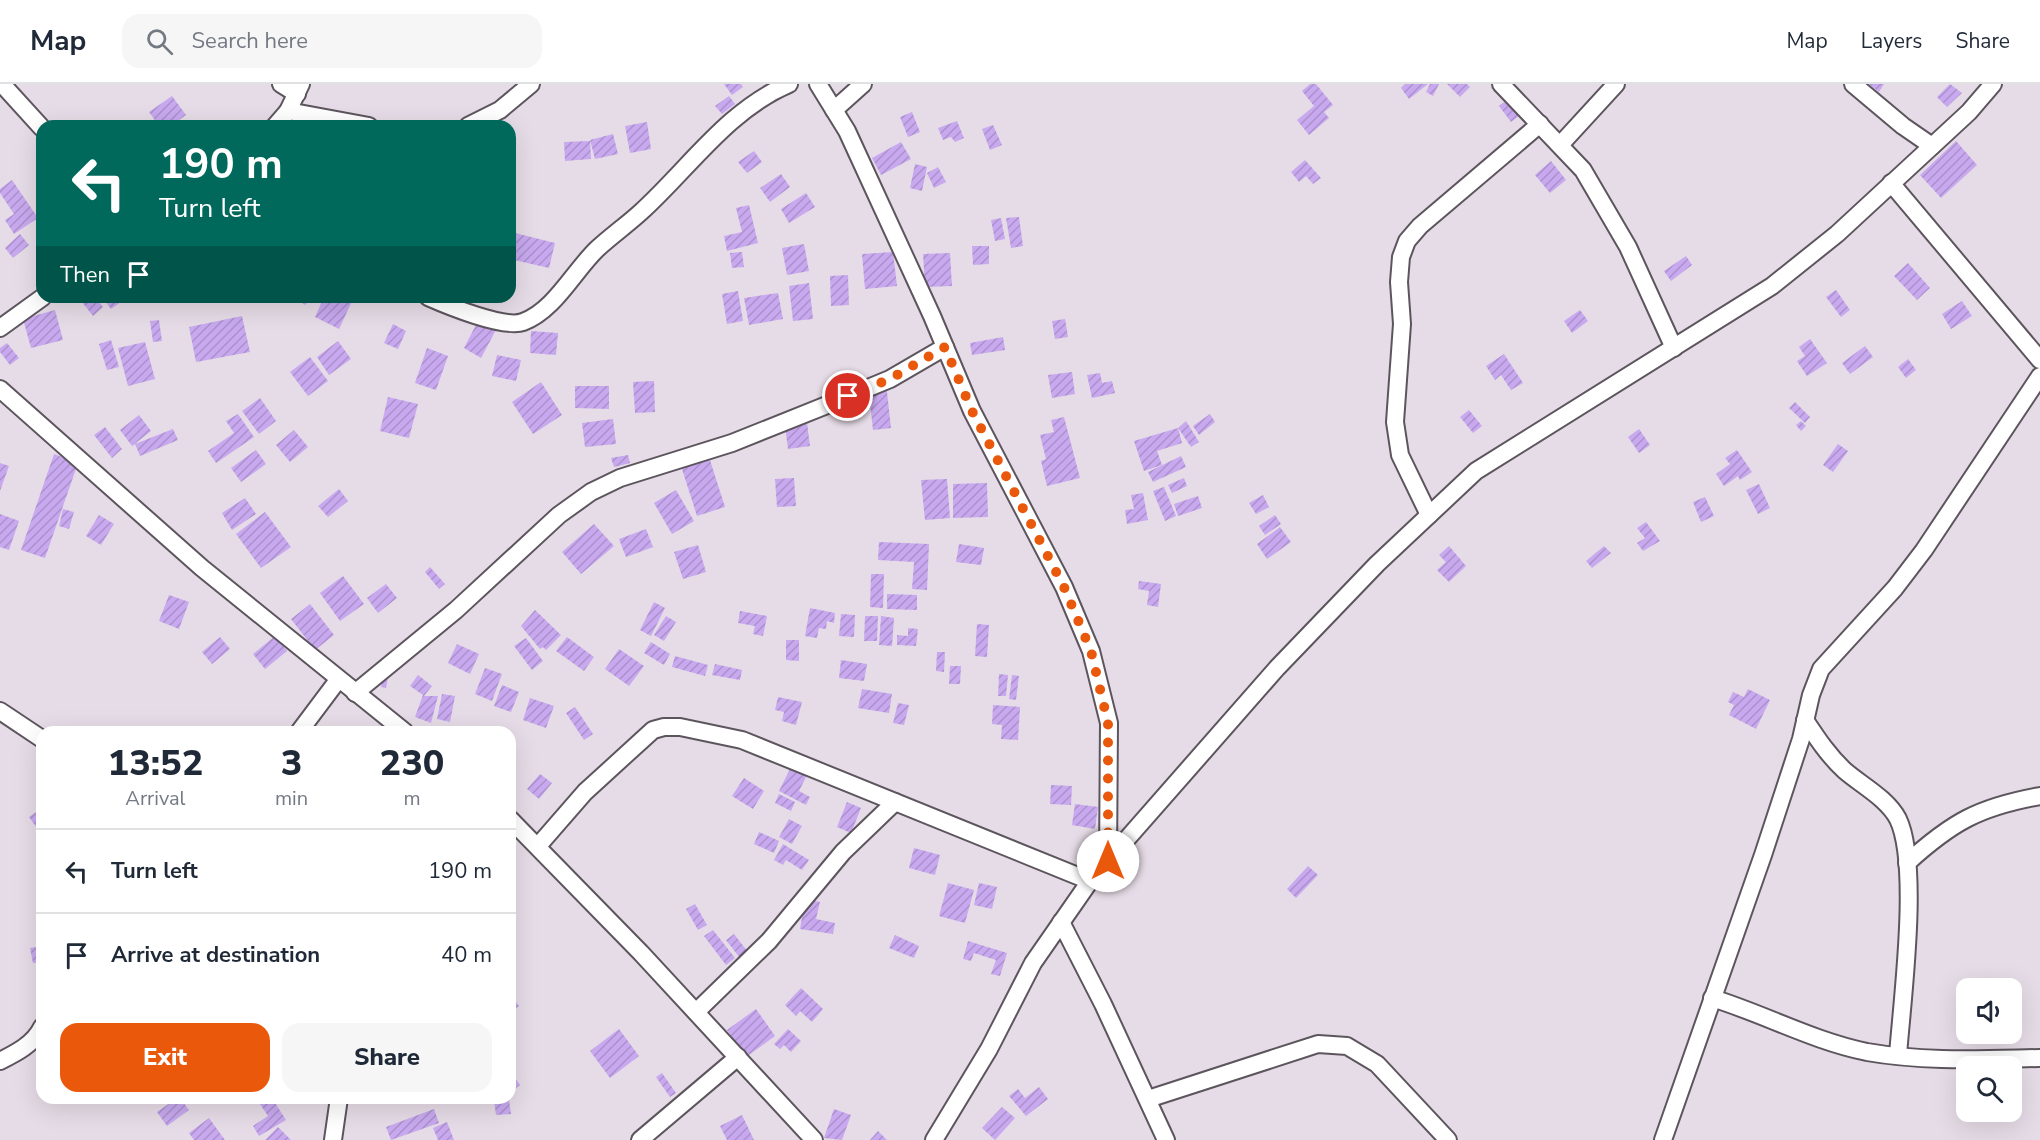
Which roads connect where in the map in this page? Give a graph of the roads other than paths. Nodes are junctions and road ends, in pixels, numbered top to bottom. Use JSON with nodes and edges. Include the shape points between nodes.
{"nodes":[{"id":1,"x":2,"y":84,"type":"edge"},
{"id":2,"x":281,"y":84,"type":"edge"},
{"id":3,"x":531,"y":84,"type":"edge"},
{"id":4,"x":789,"y":84,"type":"edge"},
{"id":5,"x":818,"y":84,"type":"edge"},
{"id":6,"x":863,"y":84,"type":"edge"},
{"id":7,"x":1501,"y":84,"type":"edge"},
{"id":8,"x":1616,"y":84,"type":"edge"},
{"id":9,"x":1853,"y":84,"type":"edge"},
{"id":10,"x":1993,"y":84,"type":"edge"},
{"id":11,"x":299,"y":89,"type":"edge"},
{"id":12,"x":834,"y":110,"type":"junction"},
{"id":13,"x":288,"y":111,"type":"junction"},
{"id":14,"x":280,"y":120,"type":"edge"},
{"id":15,"x":337,"y":120,"type":"edge"},
{"id":16,"x":480,"y":120,"type":"edge"},
{"id":17,"x":36,"y":121,"type":"edge"},
{"id":18,"x":1540,"y":124,"type":"junction"},
{"id":19,"x":1560,"y":145,"type":"junction"},
{"id":20,"x":1932,"y":146,"type":"junction"},
{"id":21,"x":1891,"y":183,"type":"junction"},
{"id":22,"x":36,"y":302,"type":"edge"},
{"id":23,"x":440,"y":303,"type":"edge"},
{"id":24,"x":0,"y":328,"type":"edge"},
{"id":25,"x":945,"y":347,"type":"junction"},
{"id":26,"x":1674,"y":348,"type":"junction"},
{"id":27,"x":2040,"y":360,"type":"edge"},
{"id":28,"x":2040,"y":376,"type":"edge"},
{"id":29,"x":0,"y":389,"type":"edge"},
{"id":30,"x":1429,"y":515,"type":"junction"},
{"id":31,"x":339,"y":680,"type":"junction"},
{"id":32,"x":355,"y":693,"type":"junction"},
{"id":33,"x":0,"y":711,"type":"edge"},
{"id":34,"x":1805,"y":720,"type":"junction"},
{"id":35,"x":304,"y":726,"type":"edge"},
{"id":36,"x":397,"y":726,"type":"edge"},
{"id":37,"x":36,"y":735,"type":"edge"},
{"id":38,"x":2040,"y":796,"type":"edge"},
{"id":39,"x":895,"y":802,"type":"junction"},
{"id":40,"x":516,"y":825,"type":"edge"},
{"id":41,"x":538,"y":846,"type":"junction"},
{"id":42,"x":1108,"y":861,"type":"junction"},
{"id":43,"x":1907,"y":863,"type":"junction"},
{"id":44,"x":1090,"y":881,"type":"junction"},
{"id":45,"x":1061,"y":922,"type":"junction"},
{"id":46,"x":1712,"y":998,"type":"junction"},
{"id":47,"x":696,"y":1012,"type":"junction"},
{"id":48,"x":36,"y":1037,"type":"edge"},
{"id":49,"x":1898,"y":1055,"type":"junction"},
{"id":50,"x":738,"y":1057,"type":"junction"},
{"id":51,"x":2040,"y":1058,"type":"edge"},
{"id":52,"x":0,"y":1061,"type":"edge"},
{"id":53,"x":1148,"y":1099,"type":"junction"},
{"id":54,"x":338,"y":1104,"type":"edge"},
{"id":55,"x":333,"y":1140,"type":"edge"},
{"id":56,"x":640,"y":1140,"type":"edge"},
{"id":57,"x":814,"y":1140,"type":"edge"},
{"id":58,"x":934,"y":1140,"type":"edge"},
{"id":59,"x":1166,"y":1140,"type":"edge"},
{"id":60,"x":1448,"y":1140,"type":"edge"},
{"id":61,"x":1663,"y":1140,"type":"edge"}],
"edges":[{"from":1,"to":17,"type":"street"},
{"from":2,"to":11,"type":"street"},
{"from":3,"to":16,"type":"street","via":[[500,110]]},
{"from":4,"to":23,"type":"street","via":[[736,116],[642,211],[597,249],[543,310],[522,322],[510,323]]},
{"from":5,"to":12,"type":"street"},
{"from":6,"to":12,"type":"street"},
{"from":7,"to":18,"type":"street"},
{"from":8,"to":19,"type":"street"},
{"from":9,"to":20,"type":"street"},
{"from":10,"to":20,"type":"street"},
{"from":11,"to":13,"type":"street"},
{"from":12,"to":25,"type":"street"},
{"from":13,"to":14,"type":"street"},
{"from":13,"to":15,"type":"street"},
{"from":18,"to":19,"type":"street"},
{"from":18,"to":30,"type":"street","via":[[1420,226],[1407,241],[1401,257],[1402,324],[1395,422],[1400,455]]},
{"from":19,"to":26,"type":"street","via":[[1583,170],[1628,247]]},
{"from":20,"to":21,"type":"street"},
{"from":21,"to":26,"type":"street","via":[[1773,286]]},
{"from":21,"to":27,"type":"street"},
{"from":22,"to":24,"type":"street"},
{"from":25,"to":32,"type":"street","via":[[890,379],[827,405],[591,492],[559,515],[456,610]]},
{"from":25,"to":42,"type":"street","via":[[972,411],[1064,587],[1091,651],[1108,723]]},
{"from":26,"to":30,"type":"street","via":[[1476,471]]},
{"from":28,"to":34,"type":"street","via":[[1924,550],[1821,669]]},
{"from":29,"to":31,"type":"street","via":[[202,568]]},
{"from":30,"to":42,"type":"street","via":[[1277,668]]},
{"from":31,"to":32,"type":"street"},
{"from":31,"to":35,"type":"street"},
{"from":32,"to":36,"type":"street"},
{"from":33,"to":37,"type":"street"},
{"from":34,"to":43,"type":"street","via":[[1843,769],[1881,799],[1898,819]]},
{"from":34,"to":46,"type":"street"},
{"from":38,"to":43,"type":"street","via":[[1968,815],[1930,841]]},
{"from":39,"to":41,"type":"street","via":[[742,740],[664,727],[653,730],[585,792]]},
{"from":39,"to":44,"type":"street"},
{"from":39,"to":47,"type":"street","via":[[843,852],[769,941]]},
{"from":40,"to":41,"type":"street"},
{"from":41,"to":47,"type":"street"},
{"from":42,"to":44,"type":"street"},
{"from":43,"to":49,"type":"street","via":[[1905,971]]},
{"from":44,"to":45,"type":"street"},
{"from":45,"to":53,"type":"street"},
{"from":45,"to":58,"type":"street","via":[[1033,963],[989,1049]]},
{"from":46,"to":49,"type":"street","via":[[1818,1039],[1867,1052]]},
{"from":46,"to":61,"type":"street"},
{"from":47,"to":50,"type":"street"},
{"from":48,"to":52,"type":"street","via":[[18,1053]]},
{"from":49,"to":51,"type":"street","via":[[1939,1059]]},
{"from":50,"to":56,"type":"street"},
{"from":50,"to":57,"type":"street"},
{"from":53,"to":59,"type":"street"},
{"from":53,"to":60,"type":"street","via":[[1318,1044],[1347,1046],[1377,1064]]},
{"from":54,"to":55,"type":"street"}]}
